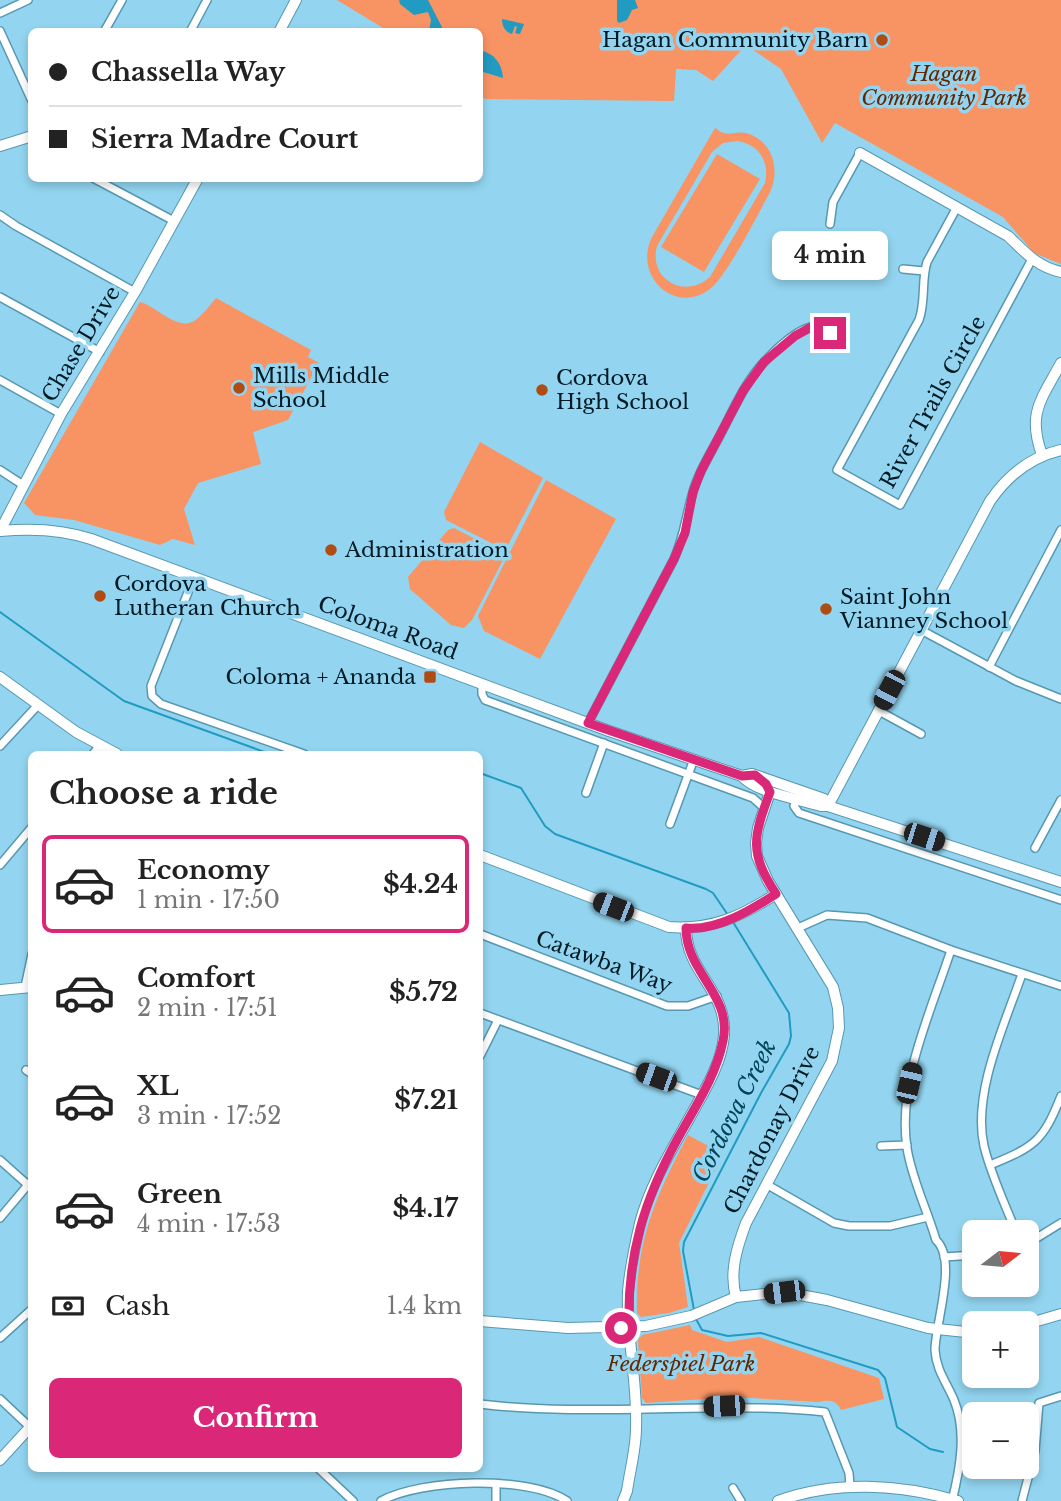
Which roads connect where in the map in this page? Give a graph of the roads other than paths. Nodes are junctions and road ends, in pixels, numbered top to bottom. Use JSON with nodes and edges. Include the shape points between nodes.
{"nodes":[{"id":1,"x":28,"y":0,"type":"edge"},
{"id":2,"x":121,"y":0,"type":"edge"},
{"id":3,"x":207,"y":0,"type":"edge"},
{"id":4,"x":296,"y":0,"type":"edge"},
{"id":5,"x":0,"y":13,"type":"edge"},
{"id":6,"x":106,"y":28,"type":"edge"},
{"id":7,"x":192,"y":28,"type":"edge"},
{"id":8,"x":281,"y":28,"type":"edge"},
{"id":9,"x":0,"y":31,"type":"edge"},
{"id":10,"x":28,"y":86,"type":"edge"},
{"id":11,"x":28,"y":137,"type":"edge"},
{"id":12,"x":0,"y":146,"type":"edge"},
{"id":13,"x":860,"y":153,"type":"joint"},
{"id":14,"x":108,"y":182,"type":"edge"},
{"id":15,"x":196,"y":182,"type":"edge"},
{"id":16,"x":957,"y":207,"type":"junction"},
{"id":17,"x":0,"y":215,"type":"edge"},
{"id":18,"x":174,"y":221,"type":"junction"},
{"id":19,"x":830,"y":223,"type":"dead end"},
{"id":20,"x":1032,"y":259,"type":"junction"},
{"id":21,"x":903,"y":269,"type":"dead end"},
{"id":22,"x":924,"y":271,"type":"junction"},
{"id":23,"x":1061,"y":272,"type":"edge"},
{"id":24,"x":135,"y":292,"type":"junction"},
{"id":25,"x":0,"y":297,"type":"edge"},
{"id":26,"x":842,"y":340,"type":"dead end"},
{"id":27,"x":100,"y":352,"type":"junction"},
{"id":28,"x":1061,"y":363,"type":"edge"},
{"id":29,"x":0,"y":380,"type":"edge"},
{"id":30,"x":61,"y":414,"type":"junction"},
{"id":31,"x":1061,"y":450,"type":"edge"},
{"id":32,"x":1042,"y":456,"type":"junction"},
{"id":33,"x":0,"y":470,"type":"edge"},
{"id":34,"x":23,"y":485,"type":"junction"},
{"id":35,"x":1061,"y":530,"type":"edge"},
{"id":36,"x":0,"y":531,"type":"edge"},
{"id":37,"x":194,"y":576,"type":"junction"},
{"id":38,"x":921,"y":630,"type":"junction"},
{"id":39,"x":989,"y":667,"type":"junction"},
{"id":40,"x":0,"y":677,"type":"edge"},
{"id":41,"x":482,"y":684,"type":"junction"},
{"id":42,"x":1061,"y":698,"type":"edge"},
{"id":43,"x":38,"y":705,"type":"junction"},
{"id":44,"x":878,"y":710,"type":"junction"},
{"id":45,"x":588,"y":723,"type":"junction"},
{"id":46,"x":921,"y":734,"type":"dead end"},
{"id":47,"x":604,"y":743,"type":"junction"},
{"id":48,"x":0,"y":746,"type":"edge"},
{"id":49,"x":96,"y":750,"type":"edge"},
{"id":50,"x":295,"y":751,"type":"edge"},
{"id":51,"x":694,"y":759,"type":"junction"},
{"id":52,"x":689,"y":774,"type":"junction"},
{"id":53,"x":755,"y":775,"type":"junction"},
{"id":54,"x":742,"y":776,"type":"junction"},
{"id":55,"x":770,"y":792,"type":"junction"},
{"id":56,"x":586,"y":793,"type":"dead end"},
{"id":57,"x":797,"y":799,"type":"junction"},
{"id":58,"x":1061,"y":800,"type":"edge"},
{"id":59,"x":828,"y":806,"type":"junction"},
{"id":60,"x":764,"y":808,"type":"junction"},
{"id":61,"x":1058,"y":814,"type":"edge"},
{"id":62,"x":670,"y":824,"type":"dead end"},
{"id":63,"x":28,"y":832,"type":"edge"},
{"id":64,"x":1035,"y":848,"type":"dead end"},
{"id":65,"x":483,"y":856,"type":"edge"},
{"id":66,"x":0,"y":864,"type":"edge"},
{"id":67,"x":1061,"y":883,"type":"edge"},
{"id":68,"x":776,"y":894,"type":"junction"},
{"id":69,"x":1061,"y":900,"type":"edge"},
{"id":70,"x":686,"y":928,"type":"junction"},
{"id":71,"x":798,"y":928,"type":"junction"},
{"id":72,"x":483,"y":935,"type":"edge"},
{"id":73,"x":951,"y":950,"type":"junction"},
{"id":74,"x":1022,"y":974,"type":"junction"},
{"id":75,"x":1061,"y":986,"type":"edge"},
{"id":76,"x":28,"y":987,"type":"edge"},
{"id":77,"x":0,"y":990,"type":"edge"},
{"id":78,"x":717,"y":996,"type":"junction"},
{"id":79,"x":483,"y":1014,"type":"edge"},
{"id":80,"x":498,"y":1020,"type":"junction"},
{"id":81,"x":483,"y":1049,"type":"edge"},
{"id":82,"x":702,"y":1095,"type":"junction"},
{"id":83,"x":1061,"y":1096,"type":"edge"},
{"id":84,"x":907,"y":1145,"type":"junction"},
{"id":85,"x":881,"y":1146,"type":"dead end"},
{"id":86,"x":0,"y":1160,"type":"edge"},
{"id":87,"x":990,"y":1166,"type":"junction"},
{"id":88,"x":28,"y":1181,"type":"edge"},
{"id":89,"x":766,"y":1184,"type":"junction"},
{"id":90,"x":28,"y":1185,"type":"edge"},
{"id":91,"x":928,"y":1217,"type":"junction"},
{"id":92,"x":0,"y":1218,"type":"edge"},
{"id":93,"x":1011,"y":1220,"type":"edge"},
{"id":94,"x":1061,"y":1223,"type":"edge"},
{"id":95,"x":1040,"y":1236,"type":"edge"},
{"id":96,"x":962,"y":1256,"type":"edge"},
{"id":97,"x":944,"y":1257,"type":"junction"},
{"id":98,"x":736,"y":1297,"type":"junction"},
{"id":99,"x":28,"y":1313,"type":"edge"},
{"id":100,"x":1061,"y":1314,"type":"edge"},
{"id":101,"x":1039,"y":1320,"type":"edge"},
{"id":102,"x":483,"y":1321,"type":"edge"},
{"id":103,"x":629,"y":1327,"type":"junction"},
{"id":104,"x":938,"y":1329,"type":"junction"},
{"id":105,"x":962,"y":1332,"type":"edge"},
{"id":106,"x":0,"y":1338,"type":"edge"},
{"id":107,"x":1061,"y":1396,"type":"edge"},
{"id":108,"x":0,"y":1399,"type":"edge"},
{"id":109,"x":483,"y":1404,"type":"edge"},
{"id":110,"x":635,"y":1409,"type":"junction"},
{"id":111,"x":28,"y":1424,"type":"edge"},
{"id":112,"x":28,"y":1430,"type":"edge"},
{"id":113,"x":0,"y":1460,"type":"edge"},
{"id":114,"x":322,"y":1472,"type":"edge"},
{"id":115,"x":496,"y":1485,"type":"junction"},
{"id":116,"x":850,"y":1486,"type":"junction"},
{"id":117,"x":733,"y":1488,"type":"dead end"},
{"id":118,"x":954,"y":1500,"type":"edge"},
{"id":119,"x":353,"y":1501,"type":"edge"},
{"id":120,"x":381,"y":1501,"type":"edge"},
{"id":121,"x":496,"y":1501,"type":"edge"},
{"id":122,"x":567,"y":1501,"type":"edge"},
{"id":123,"x":623,"y":1501,"type":"edge"},
{"id":124,"x":741,"y":1501,"type":"edge"},
{"id":125,"x":778,"y":1501,"type":"edge"},
{"id":126,"x":1022,"y":1501,"type":"edge"}],
"edges":[{"from":1,"to":5,"type":"street"},
{"from":2,"to":6,"type":"street"},
{"from":3,"to":7,"type":"street"},
{"from":4,"to":8,"type":"street"},
{"from":9,"to":10,"type":"street"},
{"from":11,"to":12,"type":"street"},
{"from":13,"to":16,"type":"street"},
{"from":13,"to":19,"type":"street","via":[[833,202]]},
{"from":14,"to":18,"type":"street"},
{"from":15,"to":18,"type":"street","name":"Chase Drive"},
{"from":16,"to":20,"type":"street","via":[[1008,236]]},
{"from":16,"to":22,"type":"street","name":"River Trails Circle"},
{"from":17,"to":24,"type":"street"},
{"from":18,"to":24,"type":"street","name":"Chase Drive"},
{"from":20,"to":22,"type":"street","name":"River Trails Circle","via":[[900,505],[837,470],[919,320]]},
{"from":20,"to":23,"type":"street"},
{"from":21,"to":22,"type":"street"},
{"from":24,"to":27,"type":"street","name":"Chase Drive"},
{"from":25,"to":27,"type":"street"},
{"from":26,"to":45,"type":"street","via":[[813,326],[764,362],[743,391],[701,471],[674,559]]},
{"from":27,"to":30,"type":"street","name":"Chase Drive"},
{"from":28,"to":32,"type":"street","via":[[1036,413]]},
{"from":29,"to":30,"type":"street"},
{"from":30,"to":34,"type":"street","name":"Chase Drive"},
{"from":31,"to":32,"type":"street"},
{"from":32,"to":38,"type":"street","via":[[1021,467],[996,491]]},
{"from":33,"to":34,"type":"street"},
{"from":34,"to":36,"type":"street","name":"Chase Drive"},
{"from":35,"to":39,"type":"street"},
{"from":36,"to":37,"type":"street","name":"Coloma Road","via":[[37,528],[68,532]]},
{"from":37,"to":41,"type":"street","name":"Coloma Road"},
{"from":37,"to":50,"type":"street","via":[[151,686],[152,696],[161,705]]},
{"from":38,"to":39,"type":"street"},
{"from":38,"to":44,"type":"street"},
{"from":39,"to":42,"type":"street"},
{"from":40,"to":43,"type":"street"},
{"from":41,"to":45,"type":"street","name":"Coloma Road"},
{"from":41,"to":47,"type":"street","name":"Coloma Road","via":[[485,700]]},
{"from":43,"to":48,"type":"street"},
{"from":43,"to":49,"type":"street"},
{"from":44,"to":46,"type":"street"},
{"from":44,"to":59,"type":"street"},
{"from":45,"to":51,"type":"street","name":"Coloma Road"},
{"from":47,"to":52,"type":"street","name":"Coloma Road"},
{"from":47,"to":56,"type":"street"},
{"from":51,"to":52,"type":"street"},
{"from":51,"to":54,"type":"street","name":"Coloma Road"},
{"from":52,"to":60,"type":"street","name":"Coloma Road","via":[[753,798]]},
{"from":52,"to":62,"type":"street"},
{"from":53,"to":54,"type":"street","name":"Coloma Road"},
{"from":53,"to":55,"type":"street"},
{"from":53,"to":59,"type":"street","name":"Coloma Road","via":[[824,799]]},
{"from":54,"to":55,"type":"street","name":"Coloma Road","via":[[747,783]]},
{"from":55,"to":57,"type":"street","name":"Coloma Road"},
{"from":55,"to":60,"type":"street","name":"Chardonay Drive"},
{"from":57,"to":59,"type":"street","name":"Coloma Road"},
{"from":57,"to":69,"type":"street","via":[[794,806],[799,813]]},
{"from":58,"to":61,"type":"street"},
{"from":59,"to":67,"type":"street","name":"Coloma Road"},
{"from":60,"to":68,"type":"street","name":"Chardonay Drive","via":[[755,849]]},
{"from":61,"to":64,"type":"street"},
{"from":63,"to":66,"type":"street"},
{"from":65,"to":70,"type":"street","via":[[658,924]]},
{"from":68,"to":70,"type":"street","via":[[729,919]]},
{"from":68,"to":71,"type":"street","name":"Chardonay Drive"},
{"from":70,"to":78,"type":"street","via":[[692,957]]},
{"from":71,"to":73,"type":"street","via":[[827,915],[851,915]]},
{"from":71,"to":89,"type":"street","name":"Chardonay Drive","via":[[833,987],[838,1040],[832,1061]]},
{"from":72,"to":78,"type":"street","name":"Catawba Way","via":[[667,1006],[688,1006]]},
{"from":73,"to":74,"type":"street"},
{"from":73,"to":84,"type":"street","via":[[913,1066]]},
{"from":74,"to":75,"type":"street"},
{"from":74,"to":87,"type":"street","via":[[983,1097],[982,1131]]},
{"from":76,"to":77,"type":"street"},
{"from":78,"to":82,"type":"street","via":[[724,1040]]},
{"from":79,"to":80,"type":"street"},
{"from":80,"to":81,"type":"street"},
{"from":80,"to":82,"type":"street"},
{"from":82,"to":103,"type":"street","via":[[660,1173],[641,1222],[629,1280]]},
{"from":83,"to":87,"type":"street","via":[[1051,1122],[1034,1144]]},
{"from":84,"to":85,"type":"street"},
{"from":84,"to":91,"type":"street"},
{"from":86,"to":88,"type":"street"},
{"from":87,"to":93,"type":"street"},
{"from":89,"to":91,"type":"street","via":[[834,1223],[875,1227]]},
{"from":89,"to":98,"type":"street","name":"Chardonay Drive","via":[[736,1251]]},
{"from":90,"to":92,"type":"street"},
{"from":91,"to":97,"type":"street"},
{"from":94,"to":95,"type":"street"},
{"from":96,"to":97,"type":"street"},
{"from":97,"to":104,"type":"street"},
{"from":98,"to":103,"type":"street","via":[[695,1314]]},
{"from":98,"to":104,"type":"street","via":[[784,1292],[806,1295]]},
{"from":99,"to":106,"type":"street"},
{"from":100,"to":101,"type":"street"},
{"from":102,"to":103,"type":"street"},
{"from":103,"to":110,"type":"street"},
{"from":104,"to":105,"type":"street"},
{"from":104,"to":118,"type":"street","via":[[938,1366],[961,1421]]},
{"from":107,"to":126,"type":"street","via":[[1039,1403],[1035,1451]]},
{"from":108,"to":111,"type":"street"},
{"from":109,"to":110,"type":"street","via":[[545,1410]]},
{"from":110,"to":116,"type":"street","via":[[751,1406],[825,1412]]},
{"from":110,"to":123,"type":"street"},
{"from":112,"to":113,"type":"street"},
{"from":114,"to":119,"type":"street"},
{"from":115,"to":120,"type":"street","via":[[428,1485]]},
{"from":115,"to":121,"type":"street"},
{"from":115,"to":122,"type":"street","via":[[528,1486]]},
{"from":116,"to":118,"type":"street","via":[[895,1488]]},
{"from":116,"to":125,"type":"street"},
{"from":117,"to":124,"type":"street"}]}
